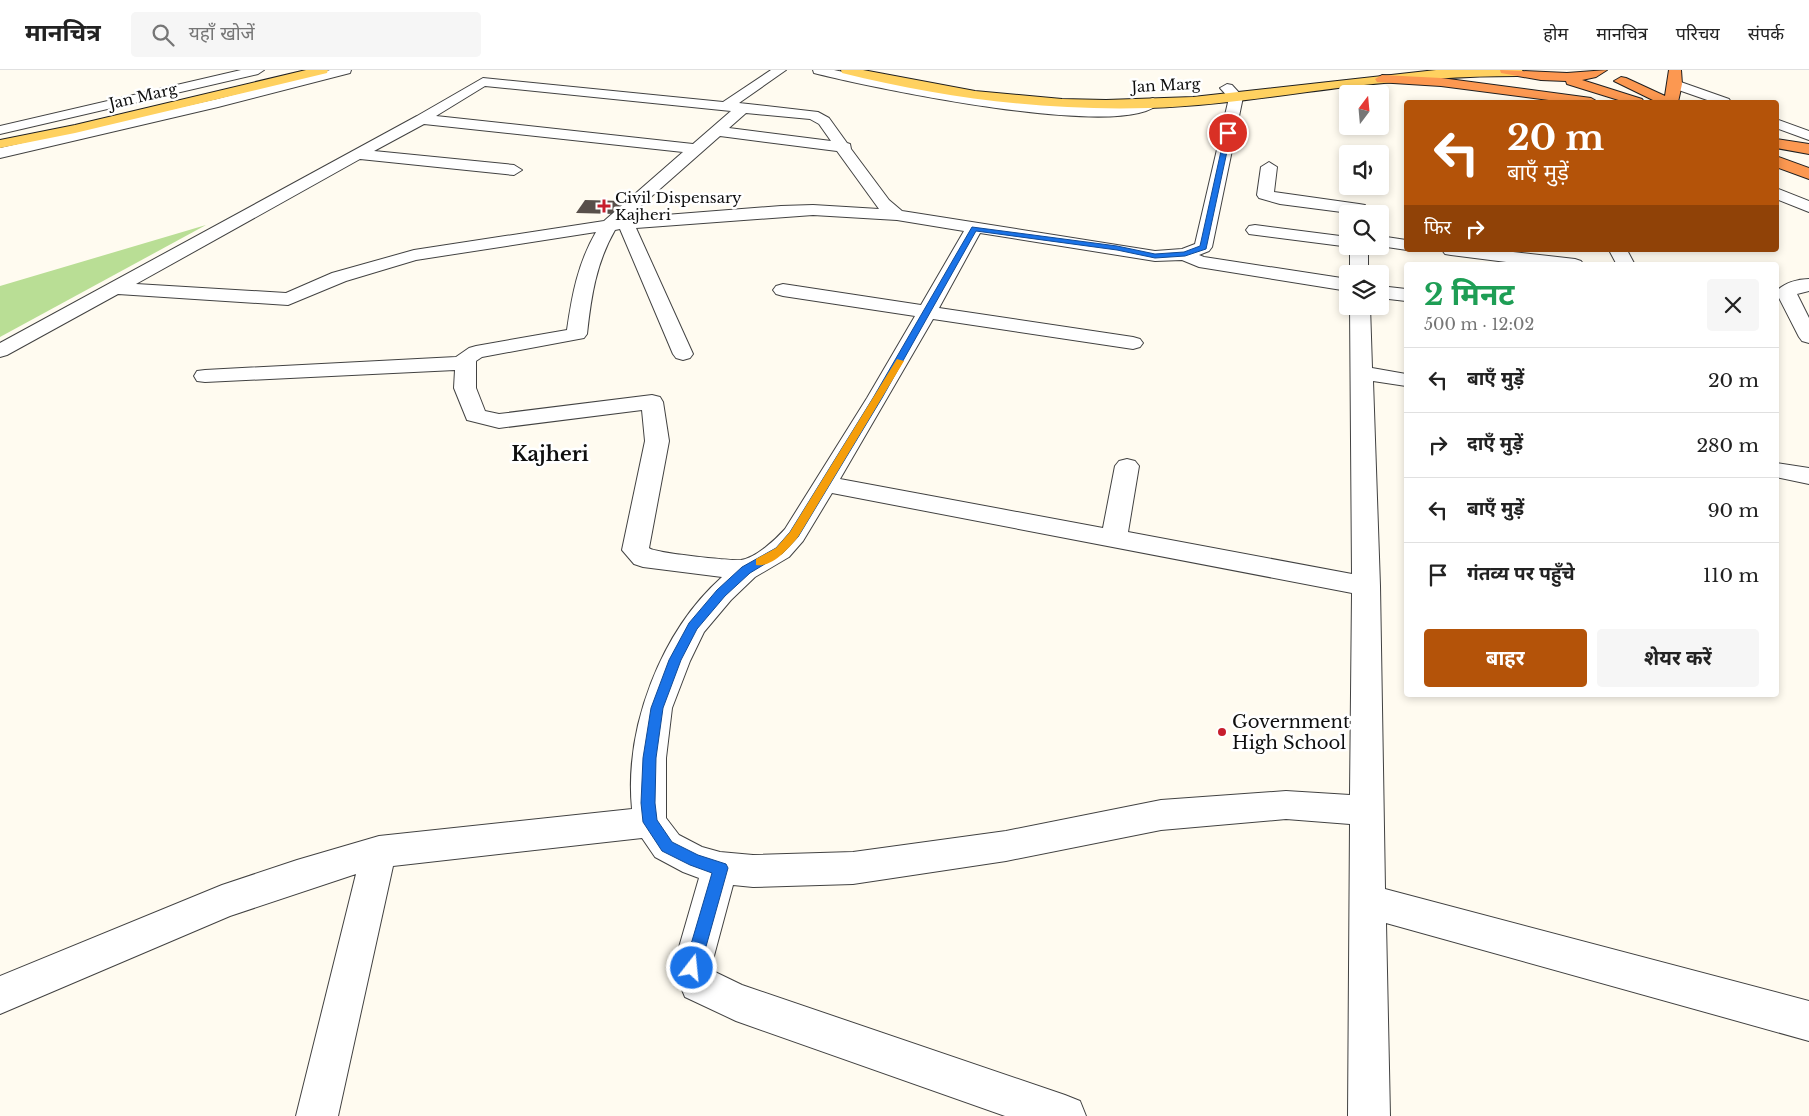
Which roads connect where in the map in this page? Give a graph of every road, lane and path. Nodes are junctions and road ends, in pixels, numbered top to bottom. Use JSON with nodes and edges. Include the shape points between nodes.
{"nodes":[{"id":1,"x":258,"y":70,"type":"edge"},
{"id":2,"x":292,"y":70,"type":"edge"},
{"id":3,"x":322,"y":70,"type":"edge"},
{"id":4,"x":345,"y":70,"type":"edge"},
{"id":5,"x":494,"y":70,"type":"edge"},
{"id":6,"x":780,"y":70,"type":"edge"},
{"id":7,"x":819,"y":70,"type":"edge"},
{"id":8,"x":847,"y":70,"type":"edge"},
{"id":9,"x":879,"y":70,"type":"edge"},
{"id":10,"x":1601,"y":70,"type":"edge"},
{"id":11,"x":1606,"y":70,"type":"edge"},
{"id":12,"x":1512,"y":71,"type":"edge"},
{"id":13,"x":1383,"y":74,"type":"edge"},
{"id":14,"x":1556,"y":76,"type":"junction"},
{"id":15,"x":1675,"y":77,"type":"edge"},
{"id":16,"x":483,"y":82,"type":"junction"},
{"id":17,"x":1232,"y":91,"type":"junction"},
{"id":18,"x":1550,"y":97,"type":"junction"},
{"id":19,"x":1558,"y":100,"type":"edge"},
{"id":20,"x":1575,"y":100,"type":"edge"},
{"id":21,"x":1631,"y":100,"type":"edge"},
{"id":22,"x":1663,"y":100,"type":"edge"},
{"id":23,"x":1669,"y":100,"type":"edge"},
{"id":24,"x":1720,"y":100,"type":"edge"},
{"id":25,"x":1153,"y":102,"type":"junction"},
{"id":26,"x":726,"y":106,"type":"junction"},
{"id":27,"x":743,"y":108,"type":"junction"},
{"id":28,"x":422,"y":119,"type":"junction"},
{"id":29,"x":1779,"y":124,"type":"edge"},
{"id":30,"x":0,"y":130,"type":"edge"},
{"id":31,"x":718,"y":131,"type":"junction"},
{"id":32,"x":1809,"y":136,"type":"edge"},
{"id":33,"x":0,"y":137,"type":"edge"},
{"id":34,"x":0,"y":144,"type":"edge"},
{"id":35,"x":1779,"y":144,"type":"edge"},
{"id":36,"x":845,"y":147,"type":"junction"},
{"id":37,"x":1779,"y":148,"type":"edge"},
{"id":38,"x":696,"y":149,"type":"junction"},
{"id":39,"x":1809,"y":149,"type":"edge"},
{"id":40,"x":0,"y":153,"type":"edge"},
{"id":41,"x":356,"y":154,"type":"junction"},
{"id":42,"x":1809,"y":160,"type":"edge"},
{"id":43,"x":1779,"y":162,"type":"edge"},
{"id":44,"x":1269,"y":167,"type":"dead end"},
{"id":45,"x":514,"y":170,"type":"dead end"},
{"id":46,"x":1809,"y":174,"type":"edge"},
{"id":47,"x":1779,"y":194,"type":"edge"},
{"id":48,"x":1348,"y":205,"type":"edge"},
{"id":49,"x":1809,"y":207,"type":"edge"},
{"id":50,"x":898,"y":216,"type":"junction"},
{"id":51,"x":618,"y":224,"type":"junction"},
{"id":52,"x":974,"y":228,"type":"junction"},
{"id":53,"x":1255,"y":230,"type":"dead end"},
{"id":54,"x":1339,"y":241,"type":"edge"},
{"id":55,"x":1389,"y":242,"type":"edge"},
{"id":56,"x":1404,"y":245,"type":"edge"},
{"id":57,"x":1465,"y":252,"type":"edge"},
{"id":58,"x":1185,"y":254,"type":"junction"},
{"id":59,"x":1501,"y":257,"type":"edge"},
{"id":60,"x":1547,"y":262,"type":"edge"},
{"id":61,"x":1339,"y":284,"type":"edge"},
{"id":62,"x":1809,"y":285,"type":"edge"},
{"id":63,"x":114,"y":288,"type":"junction"},
{"id":64,"x":783,"y":290,"type":"dead end"},
{"id":65,"x":1389,"y":293,"type":"edge"},
{"id":66,"x":1404,"y":295,"type":"edge"},
{"id":67,"x":928,"y":312,"type":"junction"},
{"id":68,"x":1360,"y":315,"type":"edge"},
{"id":69,"x":1809,"y":338,"type":"edge"},
{"id":70,"x":1134,"y":343,"type":"dead end"},
{"id":71,"x":0,"y":351,"type":"edge"},
{"id":72,"x":683,"y":354,"type":"dead end"},
{"id":73,"x":465,"y":363,"type":"junction"},
{"id":74,"x":1362,"y":373,"type":"junction"},
{"id":75,"x":205,"y":376,"type":"dead end"},
{"id":76,"x":1404,"y":380,"type":"edge"},
{"id":77,"x":1126,"y":466,"type":"dead end"},
{"id":78,"x":1779,"y":471,"type":"edge"},
{"id":79,"x":1809,"y":476,"type":"edge"},
{"id":80,"x":825,"y":484,"type":"junction"},
{"id":81,"x":1114,"y":540,"type":"junction"},
{"id":82,"x":746,"y":570,"type":"junction"},
{"id":83,"x":1366,"y":586,"type":"junction"},
{"id":84,"x":1367,"y":811,"type":"junction"},
{"id":85,"x":650,"y":822,"type":"junction"},
{"id":86,"x":379,"y":852,"type":"junction"},
{"id":87,"x":720,"y":868,"type":"junction"},
{"id":88,"x":1368,"y":900,"type":"junction"},
{"id":89,"x":0,"y":995,"type":"edge"},
{"id":90,"x":1809,"y":1021,"type":"edge"},
{"id":91,"x":317,"y":1116,"type":"edge"},
{"id":92,"x":1065,"y":1116,"type":"edge"},
{"id":93,"x":1369,"y":1116,"type":"edge"}],
"edges":[{"from":1,"to":30,"type":"street"},
{"from":2,"to":33,"type":"main road","name":"Jan Marg"},
{"from":3,"to":34,"type":"main road","name":"Jan Marg"},
{"from":4,"to":40,"type":"street"},
{"from":5,"to":16,"type":"street","via":[[480,78]]},
{"from":6,"to":26,"type":"street"},
{"from":7,"to":25,"type":"street","via":[[914,94],[1001,105],[1119,111],[1139,109]]},
{"from":8,"to":25,"type":"main road","name":"Jan Marg","via":[[894,82],[1009,99],[1072,103]]},
{"from":9,"to":17,"type":"main road","name":"Jan Marg","via":[[953,84],[1059,95],[1144,96]]},
{"from":10,"to":14,"type":"highway","via":[[1588,75]]},
{"from":11,"to":22,"type":"highway","via":[[1640,92]]},
{"from":12,"to":13,"type":"main road","name":"Jan Marg"},
{"from":12,"to":14,"type":"highway"},
{"from":13,"to":17,"type":"main road","name":"Jan Marg"},
{"from":13,"to":18,"type":"highway"},
{"from":14,"to":21,"type":"highway"},
{"from":15,"to":23,"type":"highway"},
{"from":15,"to":24,"type":"street"},
{"from":16,"to":26,"type":"street"},
{"from":16,"to":28,"type":"street"},
{"from":17,"to":25,"type":"main road","name":"Jan Marg"},
{"from":17,"to":58,"type":"street","via":[[1203,247]]},
{"from":18,"to":19,"type":"street"},
{"from":18,"to":20,"type":"highway"},
{"from":26,"to":27,"type":"street"},
{"from":27,"to":31,"type":"street"},
{"from":27,"to":36,"type":"street","via":[[820,117]]},
{"from":28,"to":38,"type":"street"},
{"from":28,"to":41,"type":"street"},
{"from":29,"to":32,"type":"street"},
{"from":31,"to":36,"type":"street"},
{"from":31,"to":38,"type":"street"},
{"from":35,"to":39,"type":"highway"},
{"from":36,"to":50,"type":"street","via":[[883,204]]},
{"from":37,"to":42,"type":"highway"},
{"from":38,"to":51,"type":"street"},
{"from":41,"to":45,"type":"street"},
{"from":41,"to":63,"type":"street"},
{"from":43,"to":46,"type":"highway"},
{"from":44,"to":48,"type":"street","via":[[1265,195]]},
{"from":47,"to":49,"type":"street"},
{"from":50,"to":51,"type":"street","via":[[789,211]]},
{"from":50,"to":52,"type":"street"},
{"from":51,"to":63,"type":"street","via":[[414,255],[339,277],[288,299]]},
{"from":51,"to":72,"type":"street"},
{"from":51,"to":73,"type":"street","via":[[594,249],[582,284],[577,334],[476,352],[466,358]]},
{"from":52,"to":58,"type":"street","via":[[1155,256]]},
{"from":52,"to":67,"type":"street"},
{"from":53,"to":54,"type":"street"},
{"from":55,"to":56,"type":"street"},
{"from":57,"to":59,"type":"street"},
{"from":58,"to":61,"type":"street","via":[[1199,262]]},
{"from":59,"to":60,"type":"street"},
{"from":62,"to":69,"type":"street","via":[[1786,292]]},
{"from":63,"to":71,"type":"street"},
{"from":64,"to":67,"type":"street"},
{"from":65,"to":66,"type":"street"},
{"from":67,"to":70,"type":"street"},
{"from":67,"to":80,"type":"street"},
{"from":68,"to":74,"type":"street"},
{"from":73,"to":75,"type":"street"},
{"from":73,"to":82,"type":"street","via":[[465,388],[475,416],[486,419],[499,421],[652,402],[657,441],[635,550],[643,558],[663,562]]},
{"from":74,"to":76,"type":"street"},
{"from":74,"to":83,"type":"street"},
{"from":77,"to":81,"type":"street"},
{"from":78,"to":79,"type":"street"},
{"from":80,"to":81,"type":"street"},
{"from":80,"to":82,"type":"street","via":[[794,535],[780,551]]},
{"from":81,"to":83,"type":"street"},
{"from":82,"to":85,"type":"street","via":[[693,626],[672,668],[657,708],[650,758]]},
{"from":83,"to":84,"type":"street"},
{"from":84,"to":87,"type":"street","via":[[1286,805],[1161,815],[1006,846],[853,868],[753,871]]},
{"from":84,"to":88,"type":"street"},
{"from":85,"to":86,"type":"street"},
{"from":85,"to":87,"type":"street","via":[[667,846],[695,861]]},
{"from":86,"to":89,"type":"street","via":[[222,902]]},
{"from":86,"to":91,"type":"street"},
{"from":87,"to":92,"type":"street","via":[[692,968],[699,984],[736,1002]]},
{"from":88,"to":90,"type":"street"},
{"from":88,"to":93,"type":"street"}]}
